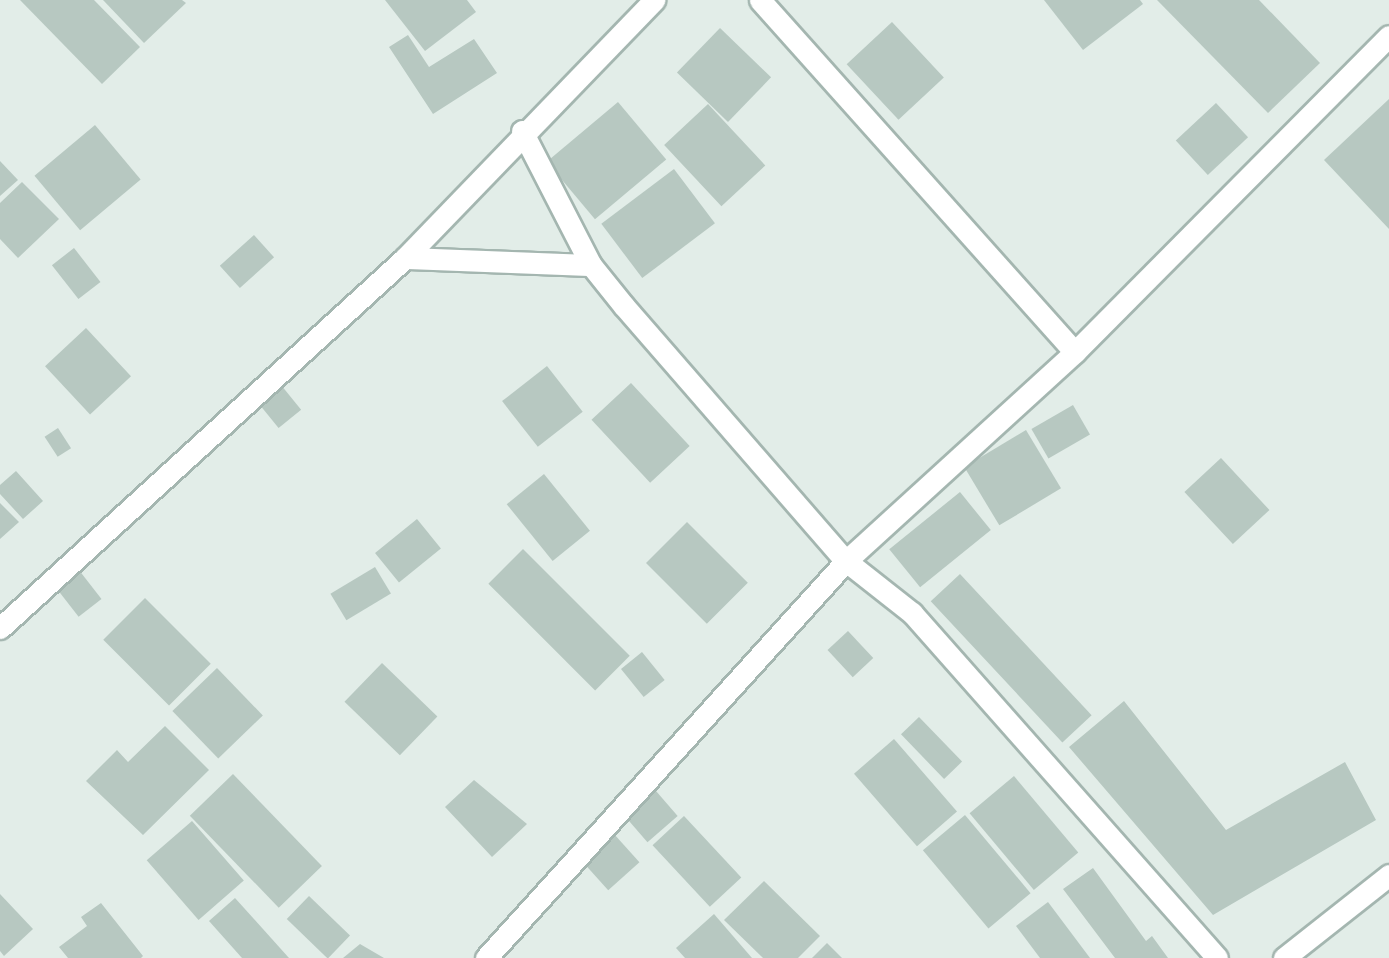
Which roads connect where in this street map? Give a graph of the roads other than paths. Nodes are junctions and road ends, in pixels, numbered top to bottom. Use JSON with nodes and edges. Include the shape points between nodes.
{"nodes":[{"id":1,"x":653,"y":0,"type":"edge"},
{"id":2,"x":760,"y":0,"type":"edge"},
{"id":3,"x":1389,"y":36,"type":"edge"},
{"id":4,"x":522,"y":131,"type":"junction"},
{"id":5,"x":405,"y":258,"type":"junction"},
{"id":6,"x":591,"y":265,"type":"junction"},
{"id":7,"x":1075,"y":352,"type":"junction"},
{"id":8,"x":846,"y":561,"type":"junction"},
{"id":9,"x":0,"y":628,"type":"edge"},
{"id":10,"x":1389,"y":875,"type":"edge"},
{"id":11,"x":486,"y":958,"type":"edge"},
{"id":12,"x":1217,"y":958,"type":"edge"},
{"id":13,"x":1284,"y":958,"type":"edge"}],
"edges":[{"from":1,"to":4,"type":"street"},
{"from":2,"to":7,"type":"street"},
{"from":3,"to":7,"type":"street"},
{"from":4,"to":5,"type":"street"},
{"from":4,"to":6,"type":"street"},
{"from":5,"to":6,"type":"street"},
{"from":5,"to":9,"type":"street"},
{"from":6,"to":8,"type":"street"},
{"from":7,"to":8,"type":"street"},
{"from":8,"to":11,"type":"street"},
{"from":8,"to":12,"type":"street","via":[[912,612]]},
{"from":10,"to":13,"type":"street"}]}
